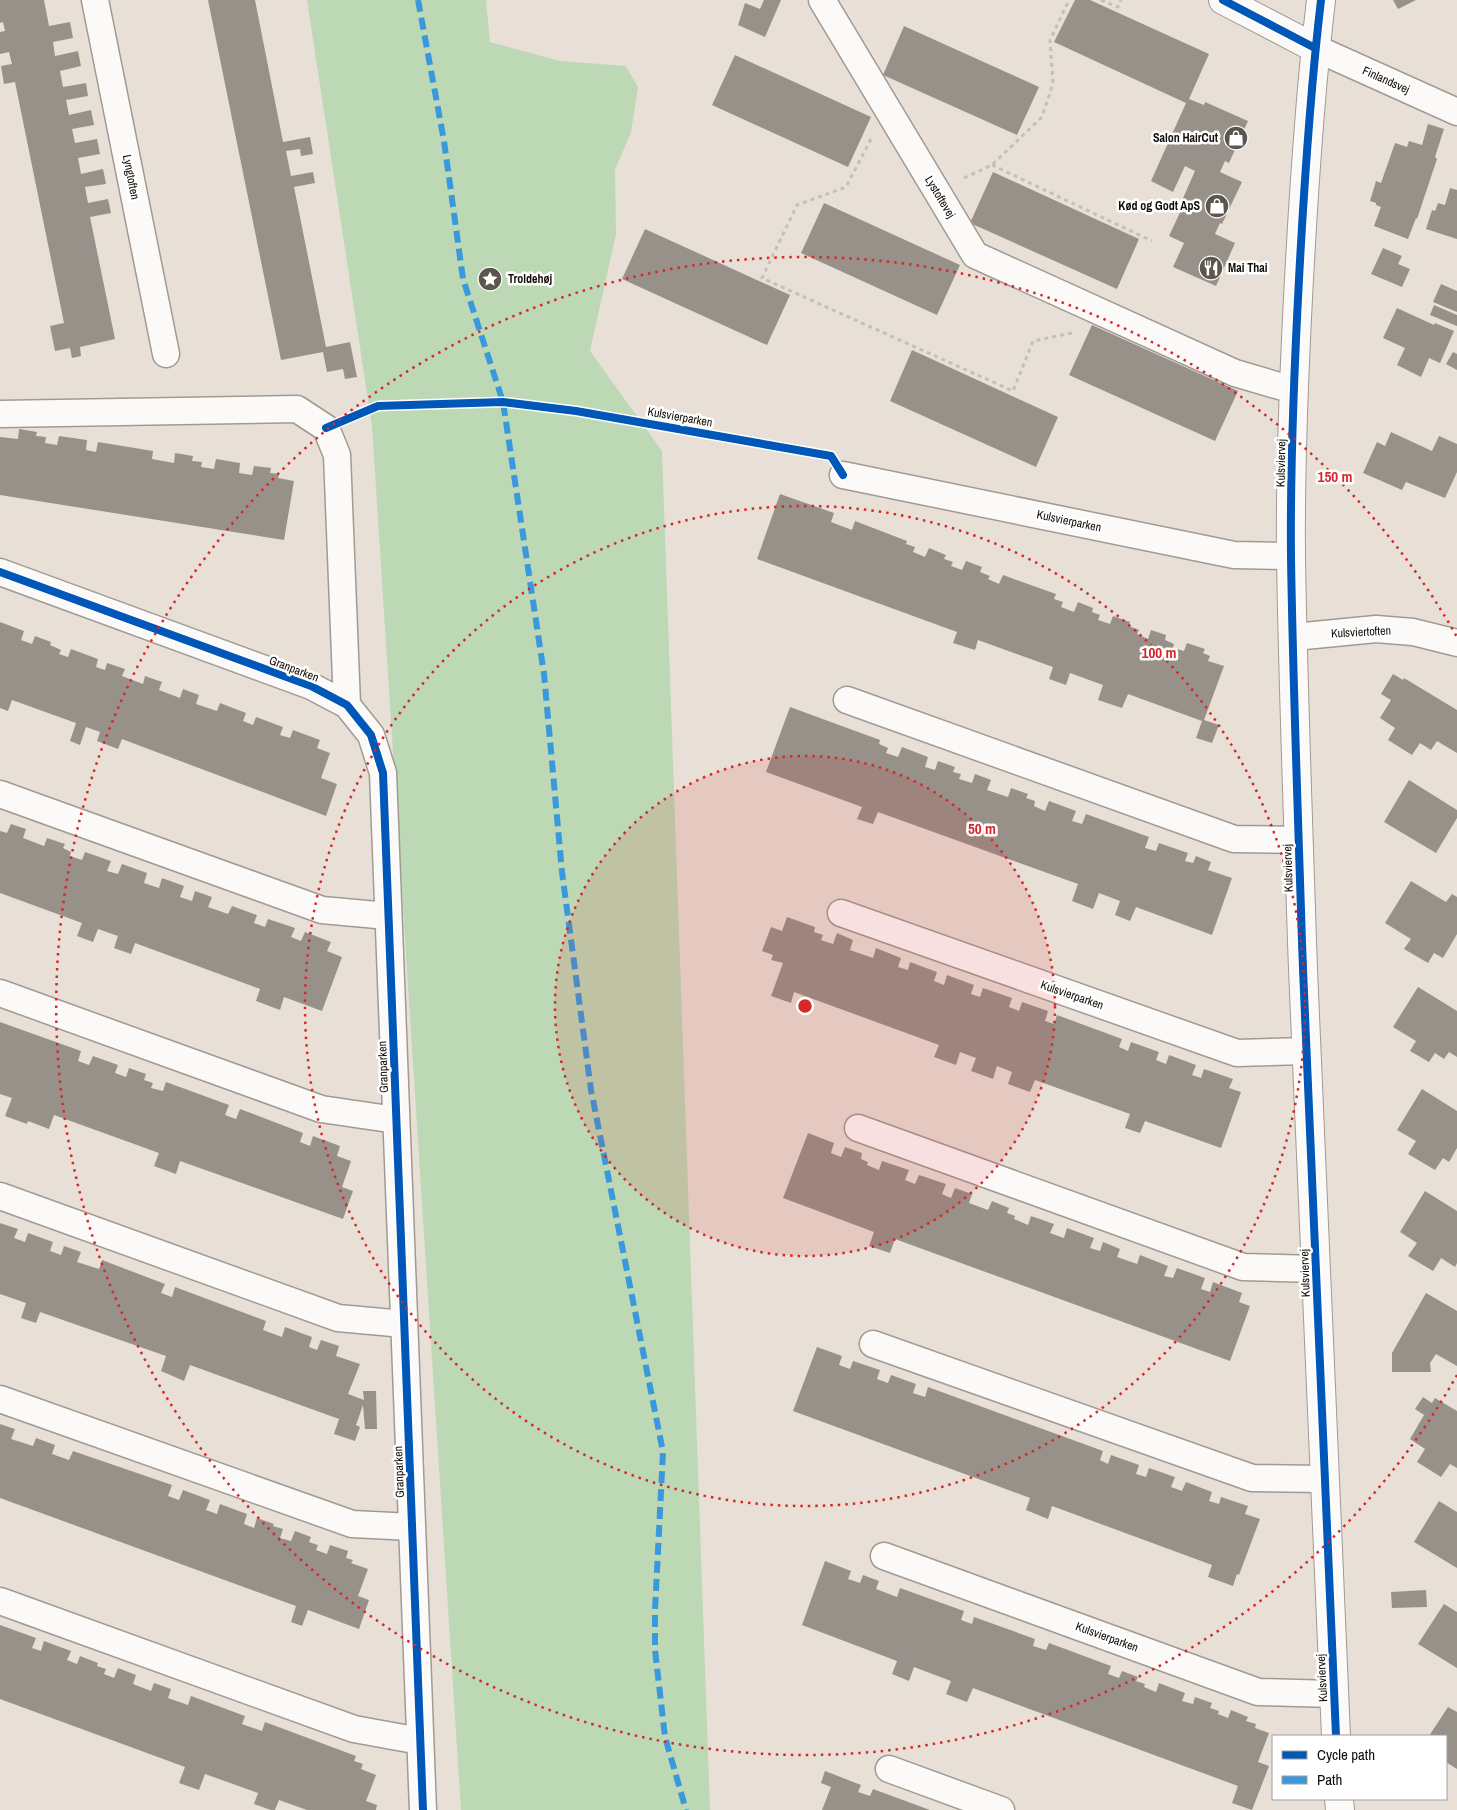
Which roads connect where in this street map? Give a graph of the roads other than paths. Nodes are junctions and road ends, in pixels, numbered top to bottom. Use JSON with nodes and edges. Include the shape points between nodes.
{"nodes":[{"id":1,"x":95,"y":0,"type":"edge"},
{"id":2,"x":822,"y":0,"type":"edge"},
{"id":3,"x":1223,"y":0,"type":"edge"},
{"id":4,"x":1321,"y":0,"type":"edge"},
{"id":5,"x":1315,"y":48,"type":"junction"},
{"id":6,"x":1457,"y":112,"type":"edge"},
{"id":7,"x":166,"y":354,"type":"dead end"},
{"id":8,"x":1293,"y":390,"type":"junction"},
{"id":9,"x":0,"y":414,"type":"edge"},
{"id":10,"x":843,"y":474,"type":"dead end"},
{"id":11,"x":1291,"y":556,"type":"junction"},
{"id":12,"x":0,"y":572,"type":"edge"},
{"id":13,"x":1294,"y":637,"type":"junction"},
{"id":14,"x":1457,"y":644,"type":"edge"},
{"id":15,"x":847,"y":700,"type":"dead end"},
{"id":16,"x":347,"y":705,"type":"junction"},
{"id":17,"x":0,"y":794,"type":"edge"},
{"id":18,"x":1299,"y":840,"type":"junction"},
{"id":19,"x":841,"y":913,"type":"dead end"},
{"id":20,"x":388,"y":916,"type":"junction"},
{"id":21,"x":0,"y":993,"type":"edge"},
{"id":22,"x":1306,"y":1051,"type":"junction"},
{"id":23,"x":396,"y":1120,"type":"junction"},
{"id":24,"x":858,"y":1128,"type":"dead end"},
{"id":25,"x":0,"y":1196,"type":"edge"},
{"id":26,"x":1316,"y":1269,"type":"junction"},
{"id":27,"x":404,"y":1324,"type":"junction"},
{"id":28,"x":873,"y":1344,"type":"dead end"},
{"id":29,"x":0,"y":1399,"type":"edge"},
{"id":30,"x":1323,"y":1479,"type":"junction"},
{"id":31,"x":412,"y":1527,"type":"junction"},
{"id":32,"x":884,"y":1556,"type":"dead end"},
{"id":33,"x":0,"y":1601,"type":"edge"},
{"id":34,"x":1334,"y":1694,"type":"junction"},
{"id":35,"x":1336,"y":1735,"type":"edge"},
{"id":36,"x":420,"y":1741,"type":"junction"},
{"id":37,"x":889,"y":1769,"type":"dead end"},
{"id":38,"x":423,"y":1810,"type":"edge"},
{"id":39,"x":1001,"y":1810,"type":"edge"}],
"edges":[{"from":1,"to":7,"type":"street","name":"Lyngtoften"},
{"from":2,"to":8,"type":"street","name":"Lystoftevej","via":[[975,255],[1235,373]]},
{"from":3,"to":5,"type":"street"},
{"from":4,"to":5,"type":"street","name":"Kulsviervej"},
{"from":5,"to":6,"type":"street","name":"Finlandsvej"},
{"from":5,"to":8,"type":"street","name":"Kulsviervej"},
{"from":8,"to":11,"type":"street","name":"Kulsviervej"},
{"from":9,"to":16,"type":"street","via":[[297,409],[326,428],[337,455]]},
{"from":10,"to":11,"type":"street","name":"Kulsvierparken","via":[[1234,555]]},
{"from":11,"to":13,"type":"street","name":"Kulsviervej"},
{"from":12,"to":16,"type":"street","name":"Granparken","via":[[311,686]]},
{"from":13,"to":14,"type":"street","name":"Kulsviertoften","via":[[1376,629],[1414,632]]},
{"from":13,"to":18,"type":"street","name":"Kulsviervej"},
{"from":15,"to":18,"type":"street","via":[[1234,839]]},
{"from":16,"to":20,"type":"street","name":"Granparken","via":[[371,735],[383,773]]},
{"from":17,"to":20,"type":"street","via":[[322,910]]},
{"from":18,"to":22,"type":"street","name":"Kulsviervej"},
{"from":19,"to":22,"type":"street","name":"Kulsvierparken","via":[[1237,1053]]},
{"from":20,"to":23,"type":"street","name":"Granparken"},
{"from":21,"to":23,"type":"street","via":[[321,1109]]},
{"from":22,"to":26,"type":"street","name":"Kulsviervej"},
{"from":23,"to":27,"type":"street","name":"Granparken"},
{"from":24,"to":26,"type":"street","via":[[1243,1267]]},
{"from":25,"to":27,"type":"street","via":[[338,1318]]},
{"from":26,"to":30,"type":"street","name":"Kulsviervej"},
{"from":27,"to":31,"type":"street","name":"Granparken"},
{"from":28,"to":30,"type":"street","via":[[1252,1478]]},
{"from":29,"to":31,"type":"street","via":[[352,1524]]},
{"from":30,"to":34,"type":"street","name":"Kulsviervej"},
{"from":31,"to":36,"type":"street","name":"Granparken"},
{"from":32,"to":34,"type":"street","name":"Kulsvierparken","via":[[1258,1692]]},
{"from":33,"to":36,"type":"street","via":[[354,1730]]},
{"from":34,"to":35,"type":"street","name":"Kulsviervej"},
{"from":36,"to":38,"type":"street","name":"Granparken"},
{"from":37,"to":39,"type":"street"}]}
